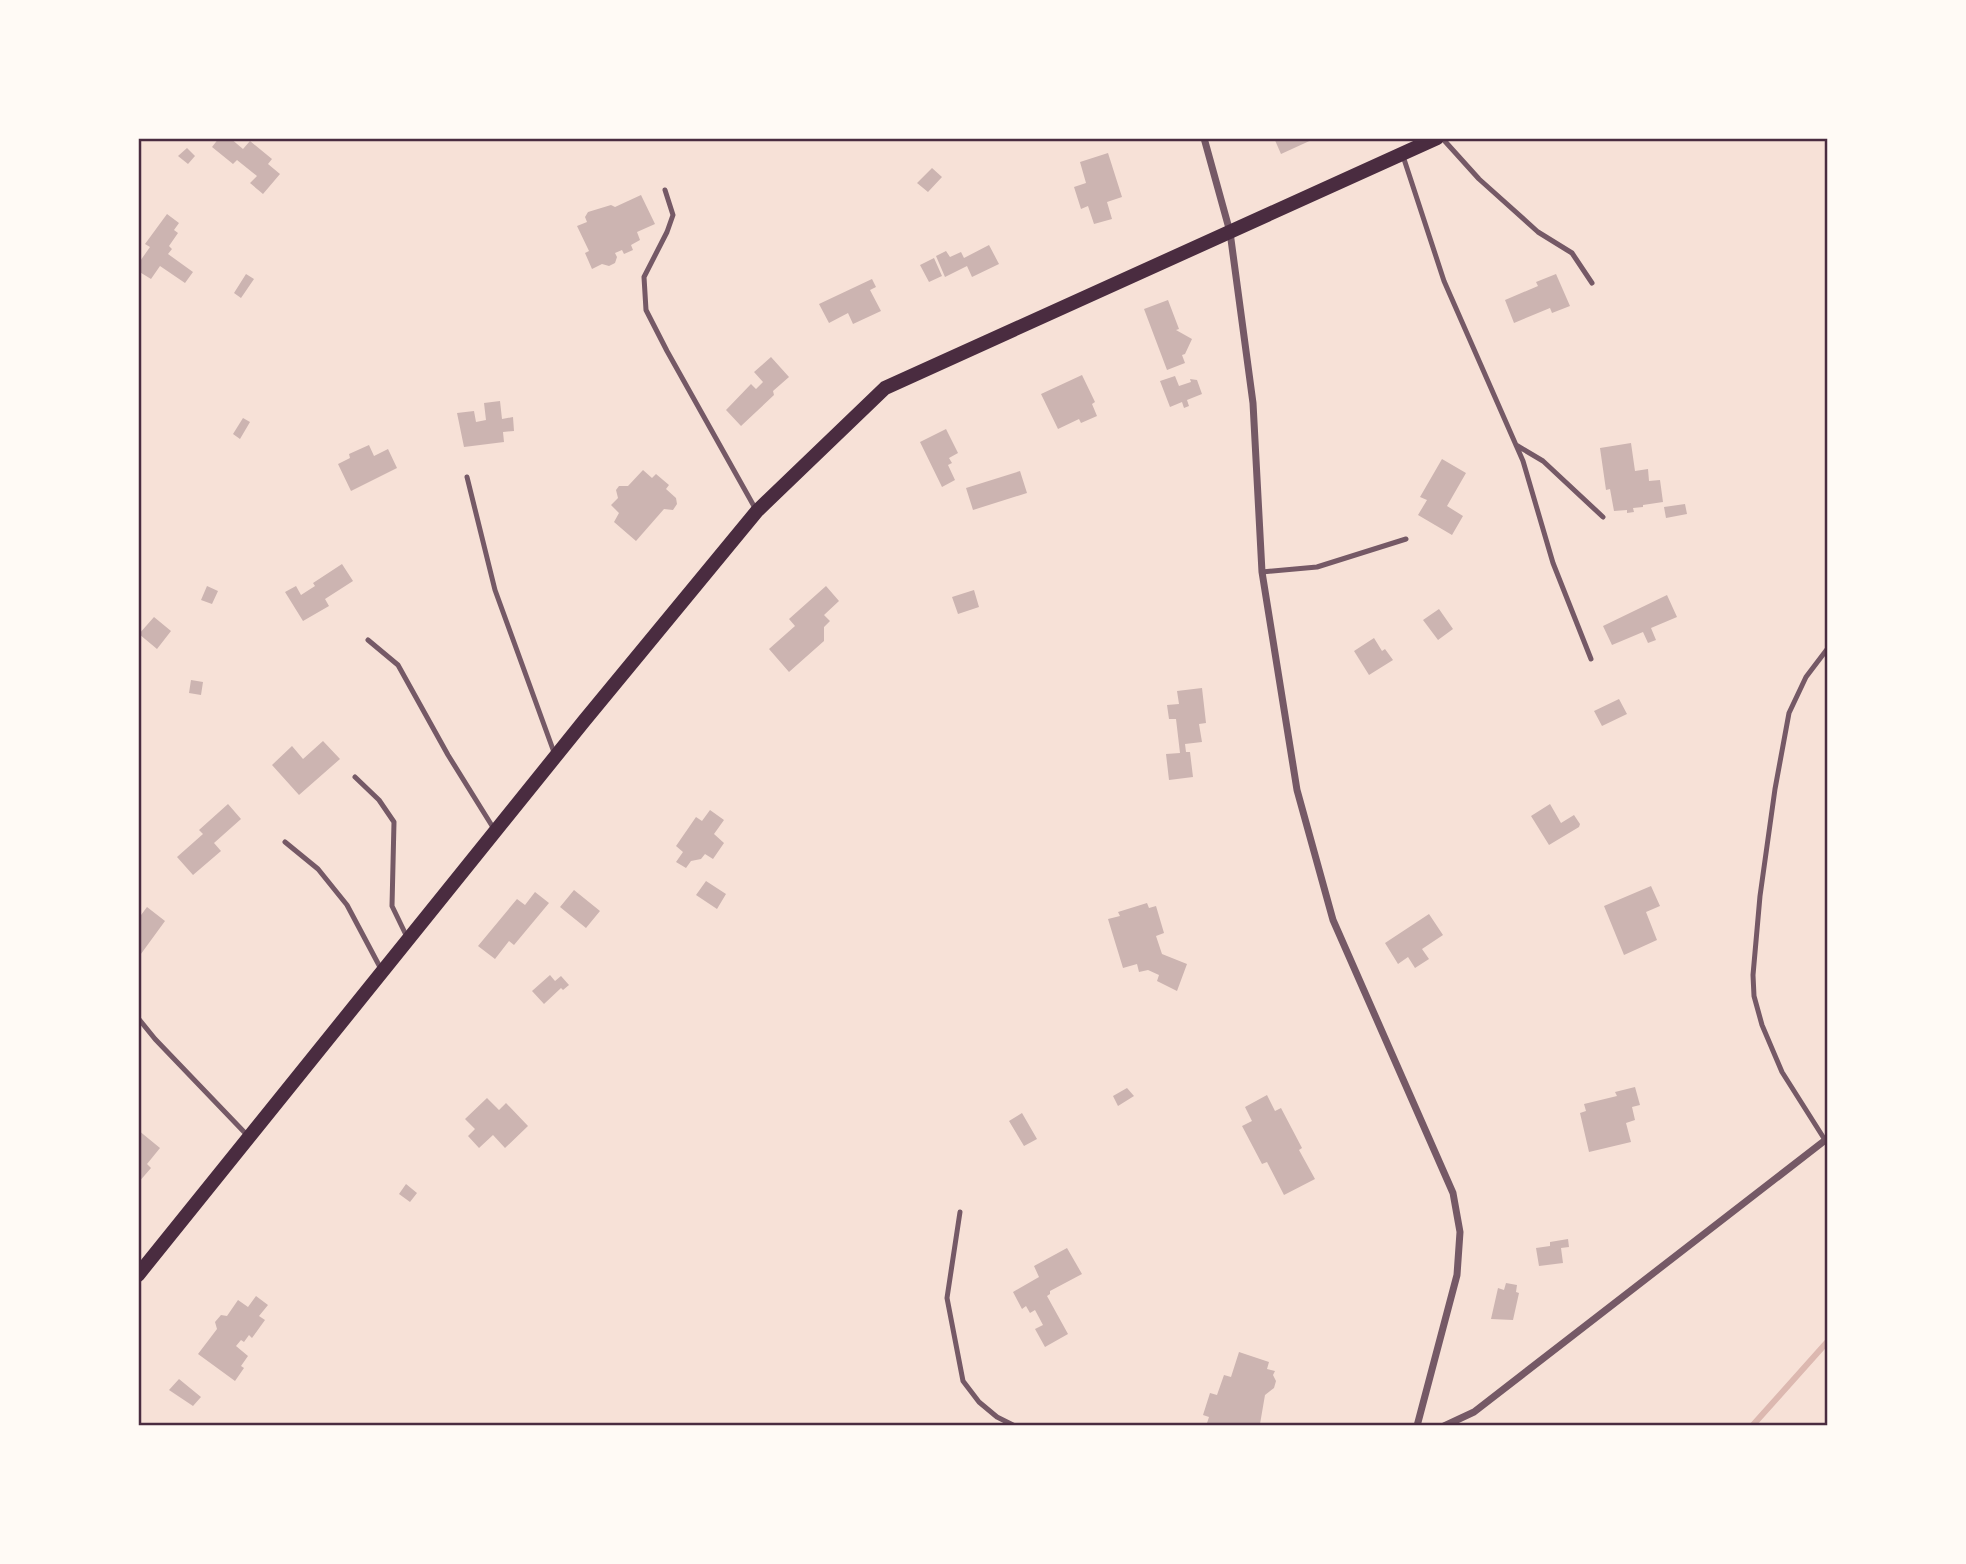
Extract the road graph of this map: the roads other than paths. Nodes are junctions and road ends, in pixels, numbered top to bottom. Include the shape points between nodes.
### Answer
1 (1204, 138) edge
2 (1440, 138) edge
3 (1403, 156) junction
4 (665, 190) dead end
5 (1230, 232) junction
6 (1591, 283) dead end
7 (1516, 445) junction
8 (467, 477) dead end
9 (757, 511) junction
10 (1603, 517) dead end
11 (1406, 539) dead end
12 (1262, 572) junction
13 (368, 639) dead end
14 (1828, 648) edge
15 (1591, 659) dead end
16 (556, 758) junction
17 (355, 777) dead end
18 (496, 831) junction
19 (285, 842) dead end
20 (408, 940) junction
21 (383, 972) junction
22 (138, 1018) edge
23 (249, 1137) junction
24 (1827, 1139) edge
25 (960, 1212) dead end
26 (138, 1275) edge
27 (1015, 1426) edge
28 (1417, 1426) edge
29 (1444, 1426) edge

1 - 5 street
2 - 3 main road
2 - 6 lane via 1538,232 1572,253
3 - 5 main road
3 - 7 lane via 1444,281
4 - 9 lane via 673,215 644,277 646,310
5 - 9 main road via 886,388
5 - 12 street via 1253,403
7 - 10 lane via 1543,461
7 - 15 lane via 1553,563
8 - 16 lane via 495,590
9 - 16 main road
11 - 12 lane via 1317,567
12 - 28 street via 1297,790 1333,920 1453,1194 1460,1231 1457,1275
13 - 18 lane via 398,665
14 - 24 lane via 1806,677 1789,713 1760,896 1753,975 1762,1025 1782,1072
16 - 18 main road
17 - 20 lane via 394,822 392,906
18 - 20 main road
19 - 21 lane via 318,869 347,905
20 - 21 main road
21 - 23 main road
22 - 23 lane
23 - 26 main road
24 - 29 street via 1474,1412
25 - 27 lane via 947,1298 963,1381 979,1402

